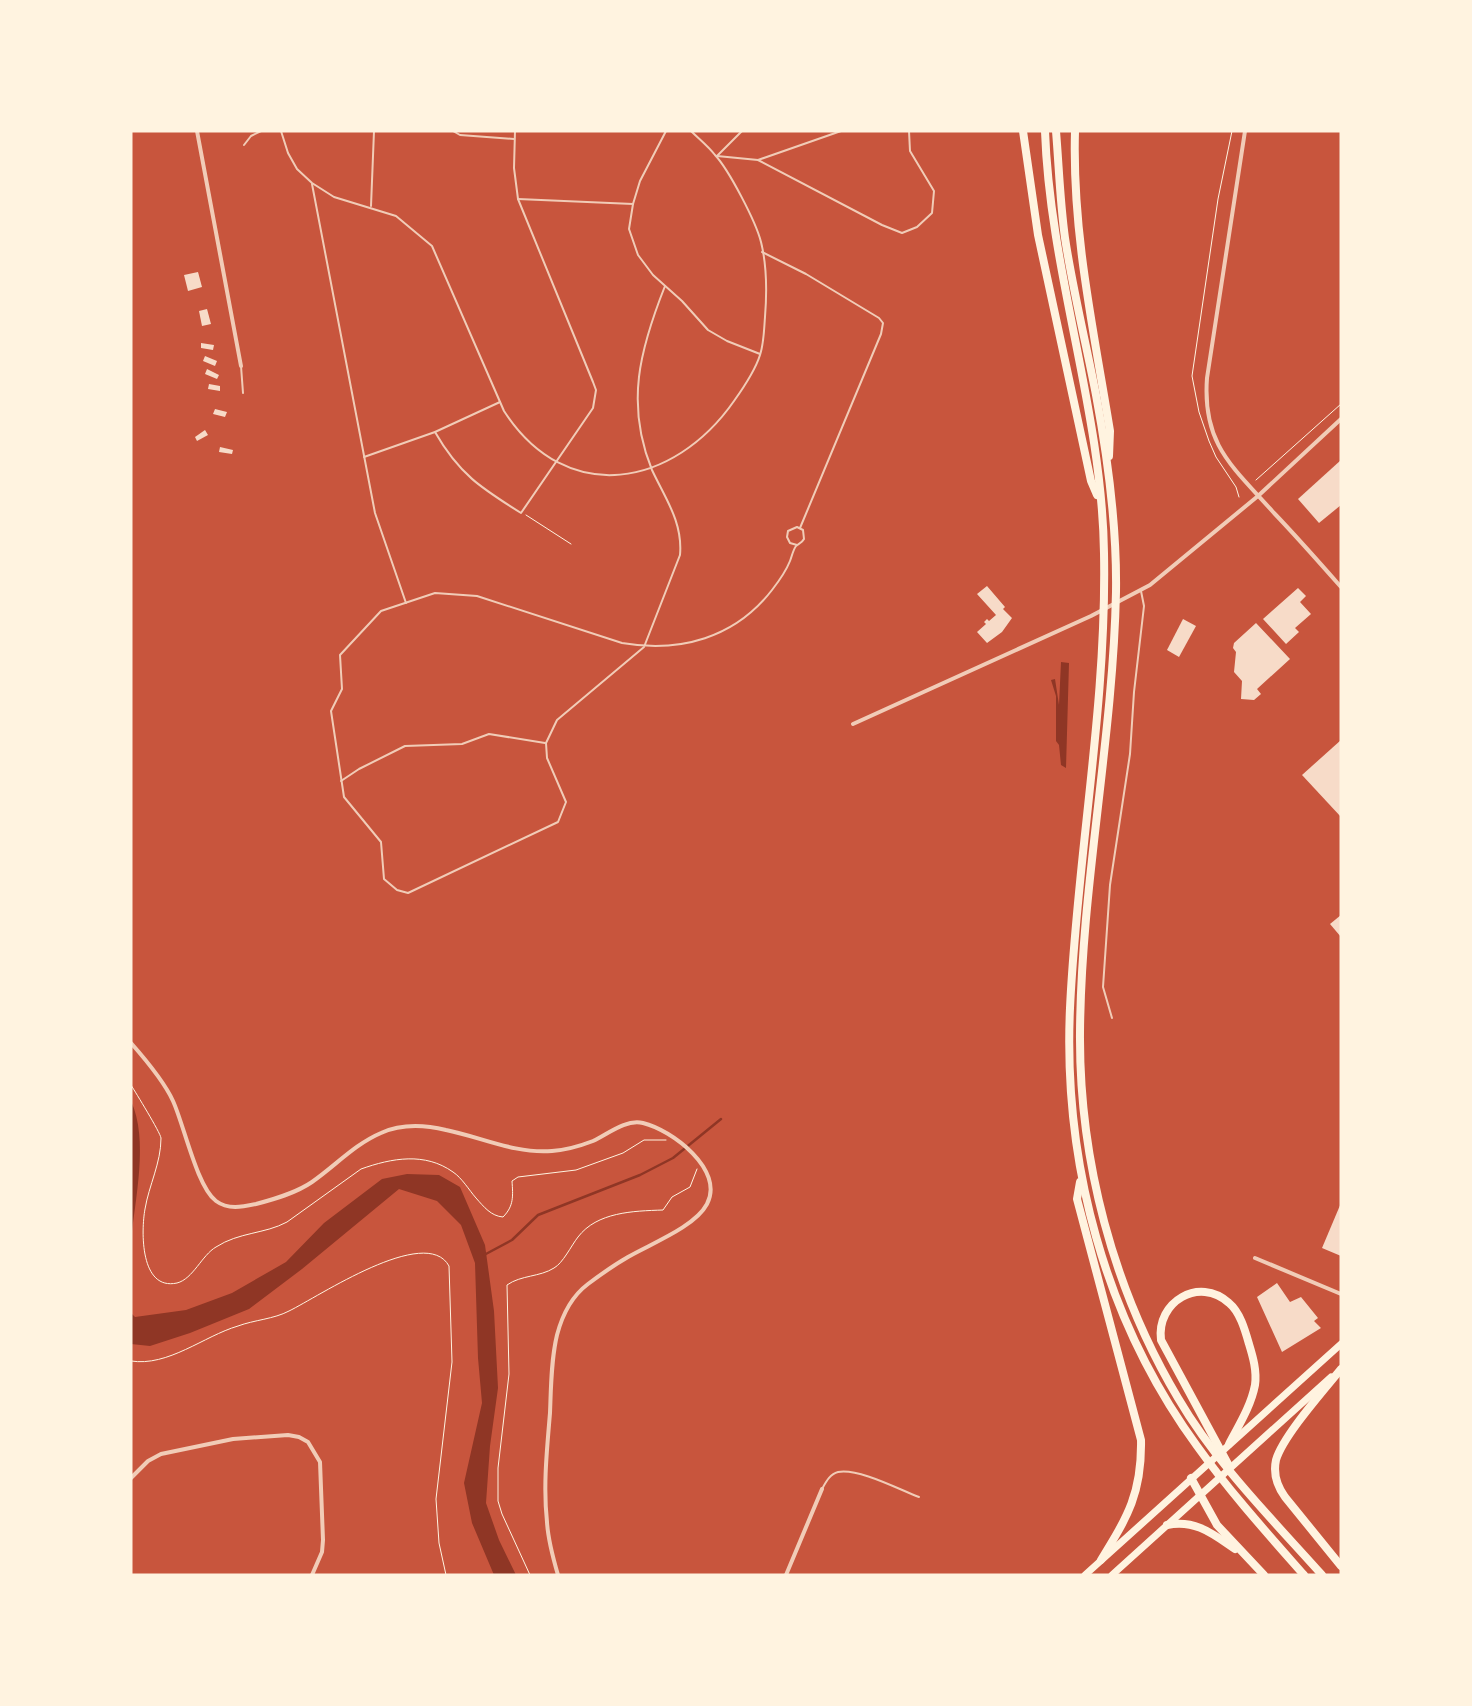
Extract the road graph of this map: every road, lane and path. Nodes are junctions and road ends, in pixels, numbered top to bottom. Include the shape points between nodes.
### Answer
1 (197, 131) edge
2 (261, 131) edge
3 (281, 131) edge
4 (374, 131) edge
5 (453, 131) edge
6 (515, 131) edge
7 (666, 131) edge
8 (690, 131) edge
9 (742, 131) edge
10 (841, 131) edge
11 (910, 131) edge
12 (1023, 131) edge
13 (1045, 131) edge
14 (1056, 131) edge
15 (1074, 131) edge
16 (1244, 131) edge
17 (514, 139) junction
18 (244, 145) dead end
19 (716, 156) junction
20 (758, 160) junction
21 (312, 183) junction
22 (518, 199) junction
23 (633, 204) junction
24 (371, 207) junction
25 (762, 252) junction
26 (664, 286) junction
27 (760, 354) junction
28 (241, 366) joint
29 (243, 393) dead end
30 (500, 402) junction
31 (1341, 404) edge
32 (1341, 419) edge
33 (435, 432) junction
34 (364, 457) junction
35 (557, 462) junction
36 (652, 468) junction
37 (1109, 478) junction
38 (1256, 480) dead end
39 (1258, 496) junction
40 (1101, 503) junction
41 (520, 513) junction
42 (800, 528) junction
43 (571, 544) dead end
44 (797, 545) junction
45 (1341, 587) edge
46 (1141, 591) junction
47 (406, 603) junction
48 (644, 647) junction
49 (853, 724) dead end
50 (546, 743) junction
51 (342, 781) junction
52 (1112, 1018) dead end
53 (132, 1042) edge
54 (131, 1086) edge
55 (663, 1141) dead end
56 (1081, 1178) junction
57 (1255, 1258) dead end
58 (1341, 1294) edge
59 (1341, 1344) edge
60 (131, 1361) edge
61 (1341, 1369) edge
62 (1229, 1444) junction
63 (1230, 1469) junction
64 (131, 1478) edge
65 (1191, 1478) junction
66 (822, 1488) joint
67 (1201, 1495) junction
68 (919, 1497) dead end
69 (1167, 1525) junction
70 (1243, 1555) junction
71 (1101, 1560) junction
72 (1341, 1566) edge
73 (312, 1575) edge
74 (446, 1575) edge
75 (558, 1575) edge
76 (786, 1575) edge
77 (1085, 1575) edge
78 (1112, 1575) edge
79 (1264, 1575) edge
80 (1304, 1575) edge
81 (1322, 1575) edge

1 - 28 street
2 - 18 lane
3 - 21 lane via 292,161
4 - 24 lane
5 - 17 lane via 460,135
6 - 17 lane
7 - 23 lane via 640,180
8 - 19 lane
9 - 19 lane
10 - 20 lane
11 - 20 lane via 910,150 934,191 933,206 932,213 917,227 902,233
12 - 40 highway via 1038,235 1091,481
13 - 40 highway via 1053,230 1089,418
14 - 37 highway via 1066,238
15 - 37 highway via 1075,200 1110,431
16 - 39 street via 1206,397 1210,427 1223,455
17 - 22 lane
19 - 20 lane
19 - 25 lane via 741,196 761,242
21 - 24 lane via 334,197
21 - 34 lane
22 - 23 lane
22 - 35 lane via 596,390 593,408
23 - 26 lane via 629,228 638,255
24 - 30 lane via 396,216 432,246
25 - 27 lane via 767,294
25 - 42 lane via 806,274 883,323
26 - 27 lane via 708,330
26 - 36 lane via 642,348 638,378 636,413
27 - 36 lane via 746,384 724,416 702,439
28 - 29 lane
30 - 33 lane
30 - 35 lane via 518,433
31 - 38 path
32 - 39 street
33 - 34 lane
33 - 41 lane via 464,473
34 - 47 lane via 375,513
35 - 36 lane via 595,475 628,475
35 - 41 lane
36 - 48 lane via 679,525 682,539 680,555
37 - 63 highway via 1116,591 1114,629 1081,1000 1082,1080 1088,1148 1106,1230 1134,1311 1177,1397
39 - 45 street
39 - 46 street
40 - 56 highway via 1103,634 1070,1011 1072,1097
41 - 43 path
42 - 44 lane via 805,533 804,540
42 - 44 lane via 794,527 787,534 790,543
44 - 48 lane via 772,590 735,624 698,642 665,648
46 - 49 street
46 - 52 lane via 1144,606 1130,754 1117,833 1106,937 1103,987
47 - 48 lane via 435,593 477,596 622,643
47 - 51 lane via 381,611 340,655 342,689 331,711
48 - 50 lane via 557,720
50 - 51 lane via 489,734 462,744 405,746
50 - 51 lane via 547,758 566,802 558,822 408,892 396,890 384,879 381,842 344,797
53 - 75 street via 172,1098 206,1188 218,1202 231,1207 252,1205 297,1190 313,1182 365,1141 395,1128 427,1126 507,1146 548,1151 580,1146 636,1122 654,1128 702,1162 711,1186 702,1211 685,1225 626,1258 585,1286 568,1308 557,1335 546,1469 546,1522
54 - 55 path via 161,1136 156,1174 145,1208 146,1256 150,1274 161,1282 177,1282 185,1278 214,1247 242,1234 278,1227 361,1170 374,1165 406,1157 428,1160 454,1172 484,1208 503,1217 510,1210 512,1182 518,1177 576,1170 623,1153 644,1140
56 - 71 highway via 1077,1199 1141,1440 1138,1488 1121,1528
56 - 80 highway via 1109,1278 1134,1339 1158,1382 1186,1431 1228,1488
57 - 58 street
59 - 62 highway
60 - 74 path via 170,1356 236,1326 288,1312 374,1265 394,1258 433,1253 444,1258 449,1266 452,1362 436,1499
61 - 67 highway
61 - 72 highway via 1284,1444 1276,1460 1275,1474 1285,1497
62 - 63 highway via 1251,1400 1255,1383 1254,1359 1237,1312 1230,1303 1209,1292 1191,1293 1172,1304 1162,1317 1161,1340 1225,1454
62 - 65 highway
63 - 81 highway
64 - 73 street via 148,1461 161,1454 233,1439 288,1435 308,1442 320,1462 323,1540 322,1552
65 - 67 highway
65 - 71 highway
66 - 68 lane via 831,1476 845,1472 865,1476
66 - 76 street
67 - 69 highway
67 - 70 highway via 1213,1519
69 - 70 highway via 1198,1526
69 - 78 highway
70 - 79 highway
71 - 77 highway

